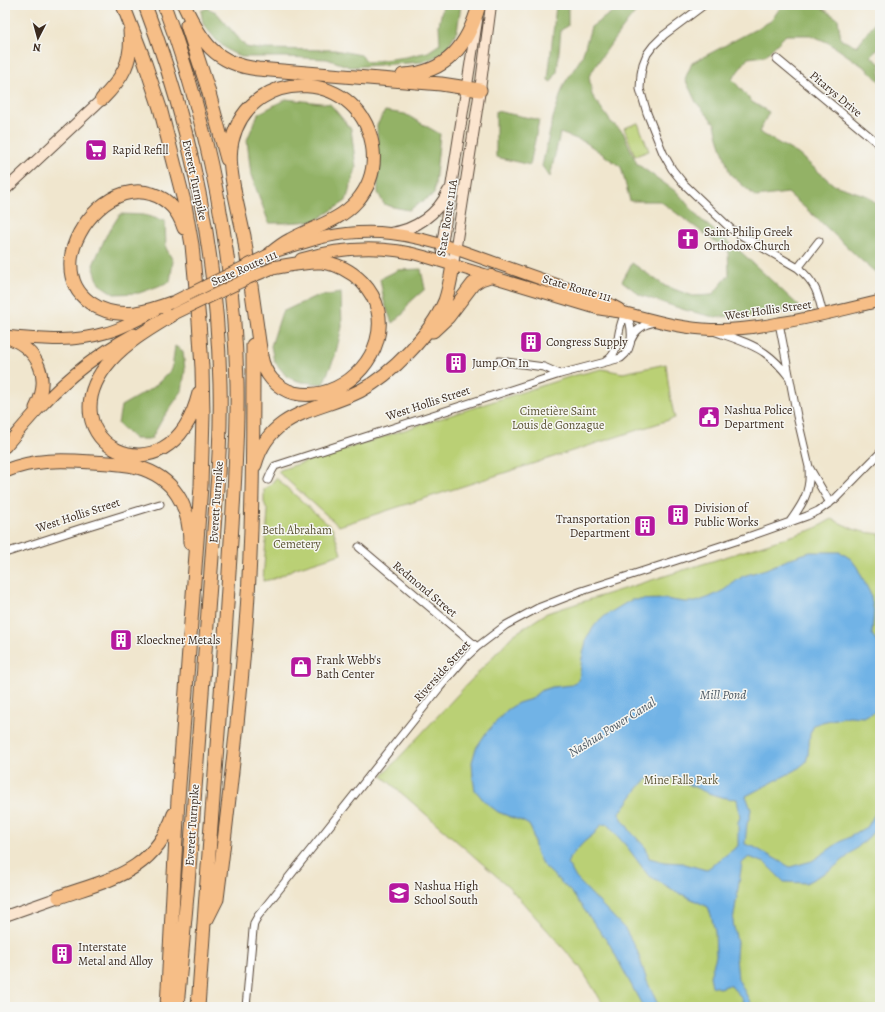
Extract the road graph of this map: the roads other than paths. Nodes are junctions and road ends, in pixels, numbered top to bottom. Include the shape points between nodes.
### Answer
1 (123, 5) edge
2 (145, 5) edge
3 (164, 5) edge
4 (180, 5) edge
5 (184, 5) edge
6 (479, 5) edge
7 (491, 5) edge
8 (704, 5) edge
9 (128, 17) junction
10 (777, 59) dead end
11 (280, 71) junction
12 (467, 88) junction
13 (480, 90) junction
14 (102, 99) joint
15 (880, 145) edge
16 (454, 172) junction
17 (231, 174) junction
18 (5, 190) edge
19 (388, 233) junction
20 (819, 241) dead end
21 (442, 245) junction
22 (456, 249) junction
23 (270, 254) junction
24 (453, 265) junction
25 (274, 268) junction
26 (798, 268) junction
27 (195, 274) junction
28 (249, 274) junction
29 (490, 276) junction
30 (880, 301) edge
31 (172, 309) junction
32 (624, 312) junction
33 (823, 315) junction
34 (658, 322) junction
35 (779, 323) junction
36 (709, 329) junction
37 (5, 337) edge
38 (630, 340) junction
39 (410, 350) junction
40 (498, 361) dead end
41 (605, 362) junction
42 (202, 368) junction
43 (560, 374) junction
44 (790, 378) junction
45 (21, 428) junction
46 (5, 447) edge
47 (880, 453) edge
48 (809, 467) junction
49 (5, 471) edge
50 (268, 480) dead end
51 (253, 487) junction
52 (830, 503) junction
53 (160, 504) dead end
54 (789, 523) junction
55 (358, 547) dead end
56 (5, 553) edge
57 (191, 626) junction
58 (477, 647) junction
59 (178, 799) junction
60 (59, 897) joint
61 (5, 916) edge
62 (204, 925) junction
63 (167, 1007) edge
64 (177, 1007) edge
65 (198, 1007) edge
66 (246, 1007) edge

1 - 9 highway
2 - 64 highway, Everett Turnpike via 172,82 200,196 214,289 220,384 218,478
3 - 62 highway, Everett Turnpike via 197,106 216,190 233,309 236,361 235,471
4 - 17 highway via 202,68
5 - 11 highway via 201,37 222,57 250,68
6 - 11 highway via 468,33 457,51 444,63 425,72 404,75
6 - 12 main road, State Route 111A
7 - 13 main road, State Route 111A
8 - 26 street via 660,38 647,54 640,84 647,112 667,161 684,184 731,229
9 - 14 highway via 131,39 127,62 118,81
9 - 27 highway via 149,73 173,154 189,225
10 - 15 street, Pitarys Drive
11 - 12 highway
12 - 13 highway
12 - 16 main road, State Route 111A
13 - 22 main road, State Route 111A
14 - 18 main road
16 - 19 main road via 444,199 434,211 408,228
16 - 21 main road, State Route 111A
17 - 23 highway via 230,151 238,124 255,102 278,89 300,85 325,89 352,105 366,124 372,141 374,160 370,178 362,195 345,212 288,240
17 - 28 highway
19 - 21 main road, State Route 111
19 - 23 main road, State Route 111 via 336,235
20 - 26 street
21 - 22 main road, State Route 111
21 - 24 main road, State Route 111A via 444,257
22 - 24 main road, State Route 111A
22 - 32 main road, State Route 111 via 606,302
23 - 31 main road, State Route 111, bridge
24 - 25 main road, State Route 111 via 407,252 363,249 327,252
24 - 29 main road, State Route 111
24 - 39 highway via 448,292 441,309
25 - 28 highway via 310,262 334,265 354,274 370,292 379,321 377,343 364,366 343,384 326,392 304,394 287,390 272,379 262,361
25 - 31 main road, State Route 111, bridge
26 - 33 street via 816,289
27 - 31 highway via 181,220 173,208 159,197 141,191 126,193 106,203 88,220 78,237 71,265 75,283 85,299 97,308 117,313
27 - 42 highway
28 - 51 highway via 253,338
29 - 32 main road, State Route 111 via 599,309
29 - 39 highway via 473,284 441,324
30 - 33 main road, West Hollis Street
31 - 37 main road, State Route 111 via 111,332 77,339
31 - 42 highway via 124,348 104,369 94,389 91,403 93,422 99,435 112,448 126,454 159,451 174,440 194,410
31 - 45 main road, State Route 111 via 92,360 44,402
32 - 34 main road, West Hollis Street
32 - 38 street, West Hollis Street via 630,324
32 - 41 street via 615,352
33 - 35 main road, West Hollis Street
34 - 36 main road, West Hollis Street
34 - 38 street, West Hollis Street via 643,326
35 - 36 main road, West Hollis Street via 724,330
35 - 44 street
36 - 44 street via 764,352
37 - 45 main road via 29,351 42,373 40,397
38 - 41 street, West Hollis Street via 623,357
39 - 51 highway via 389,371 371,384 349,396 299,414 279,426 258,456
40 - 43 street via 544,367
41 - 43 street, West Hollis Street
42 - 57 highway via 201,470
43 - 50 street, West Hollis Street via 275,466
44 - 48 street
45 - 46 main road, State Route 111
47 - 52 street, Riverside Street
48 - 52 street
48 - 54 street via 810,480 807,492
49 - 57 highway via 46,460 65,460 132,466 163,479 179,497 188,519
51 - 62 highway via 246,632 234,755 217,899
52 - 54 street, Riverside Street
53 - 56 street, West Hollis Street
54 - 58 street, Riverside Street via 538,608 506,625
55 - 58 street, Redmond Street
57 - 59 highway
58 - 66 street, Riverside Street via 440,687 258,916 253,930
59 - 60 highway via 166,832 143,861 120,876
59 - 63 highway
60 - 61 main road
62 - 65 highway, Everett Turnpike

